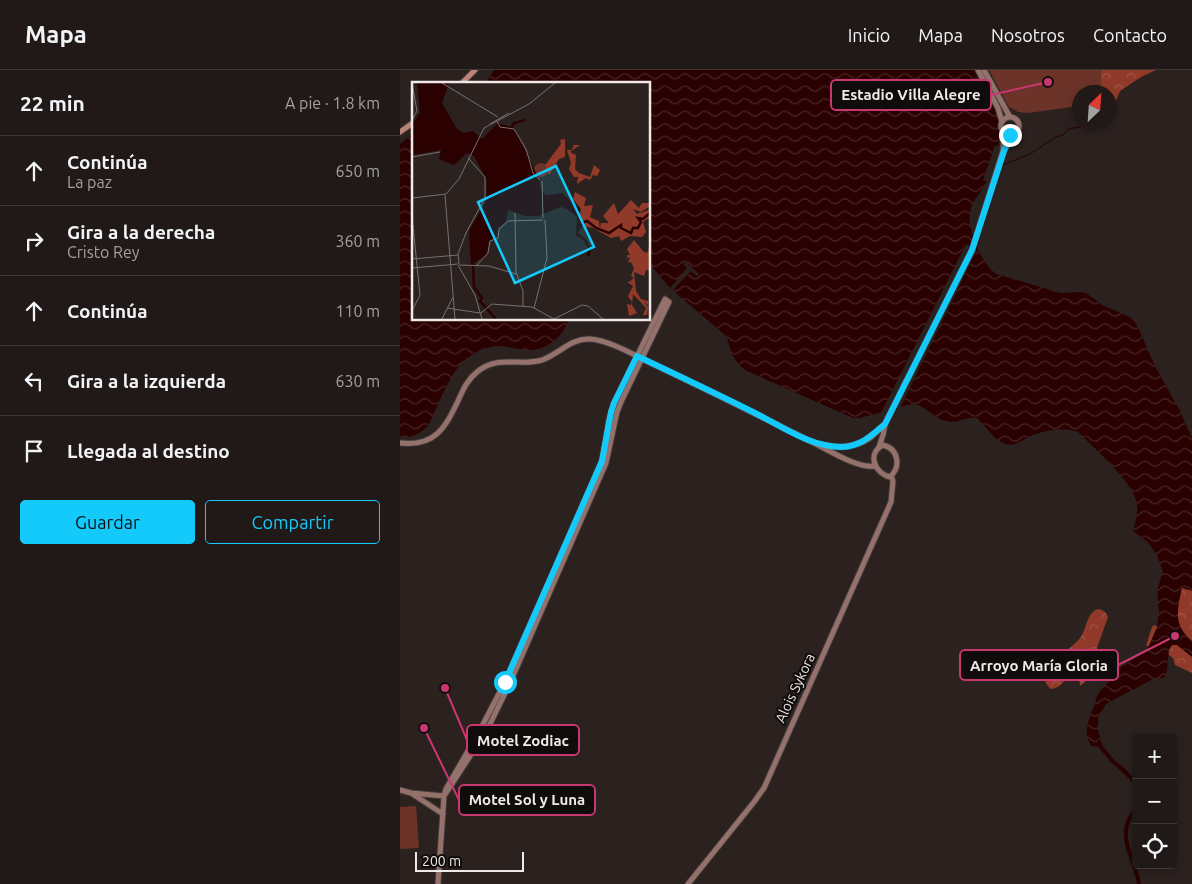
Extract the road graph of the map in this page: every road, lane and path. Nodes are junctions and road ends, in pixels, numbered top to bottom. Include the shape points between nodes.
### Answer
1 (474, 70) edge
2 (978, 70) edge
3 (984, 70) edge
4 (463, 82) edge
5 (1010, 118) junction
6 (1002, 122) junction
7 (412, 123) edge
8 (400, 132) edge
9 (1004, 133) junction
10 (1012, 135) junction
11 (1004, 151) junction
12 (639, 358) junction
13 (885, 424) junction
14 (883, 435) junction
15 (812, 442) junction
16 (400, 443) edge
17 (880, 446) junction
18 (888, 446) junction
19 (874, 458) junction
20 (865, 465) junction
21 (875, 466) junction
22 (890, 476) junction
23 (400, 790) edge
24 (411, 793) junction
25 (444, 796) junction
26 (443, 814) junction
27 (438, 884) edge
28 (688, 884) edge

1 - 4 main road
2 - 6 street
3 - 5 street
5 - 6 street
5 - 10 street via 1017,120 1019,125
6 - 9 street
7 - 8 main road
9 - 10 street
9 - 11 street
10 - 11 street
11 - 13 street via 972,250
12 - 12 street via 669,302 665,300
12 - 15 street
12 - 16 street via 589,339 576,341 542,360 503,361 485,367 469,380 441,432 422,442
12 - 25 street via 614,403 602,461 558,564 505,682
13 - 14 street
13 - 15 street via 857,444 844,447
14 - 17 street
14 - 18 street
15 - 20 street
17 - 18 street
17 - 19 street
18 - 22 street via 897,461
19 - 20 street
19 - 21 street
20 - 21 street
21 - 22 street
22 - 28 street, Alois Sykora via 893,481 892,499 764,788
23 - 24 street
24 - 25 street
24 - 26 street
25 - 26 street
26 - 27 street

